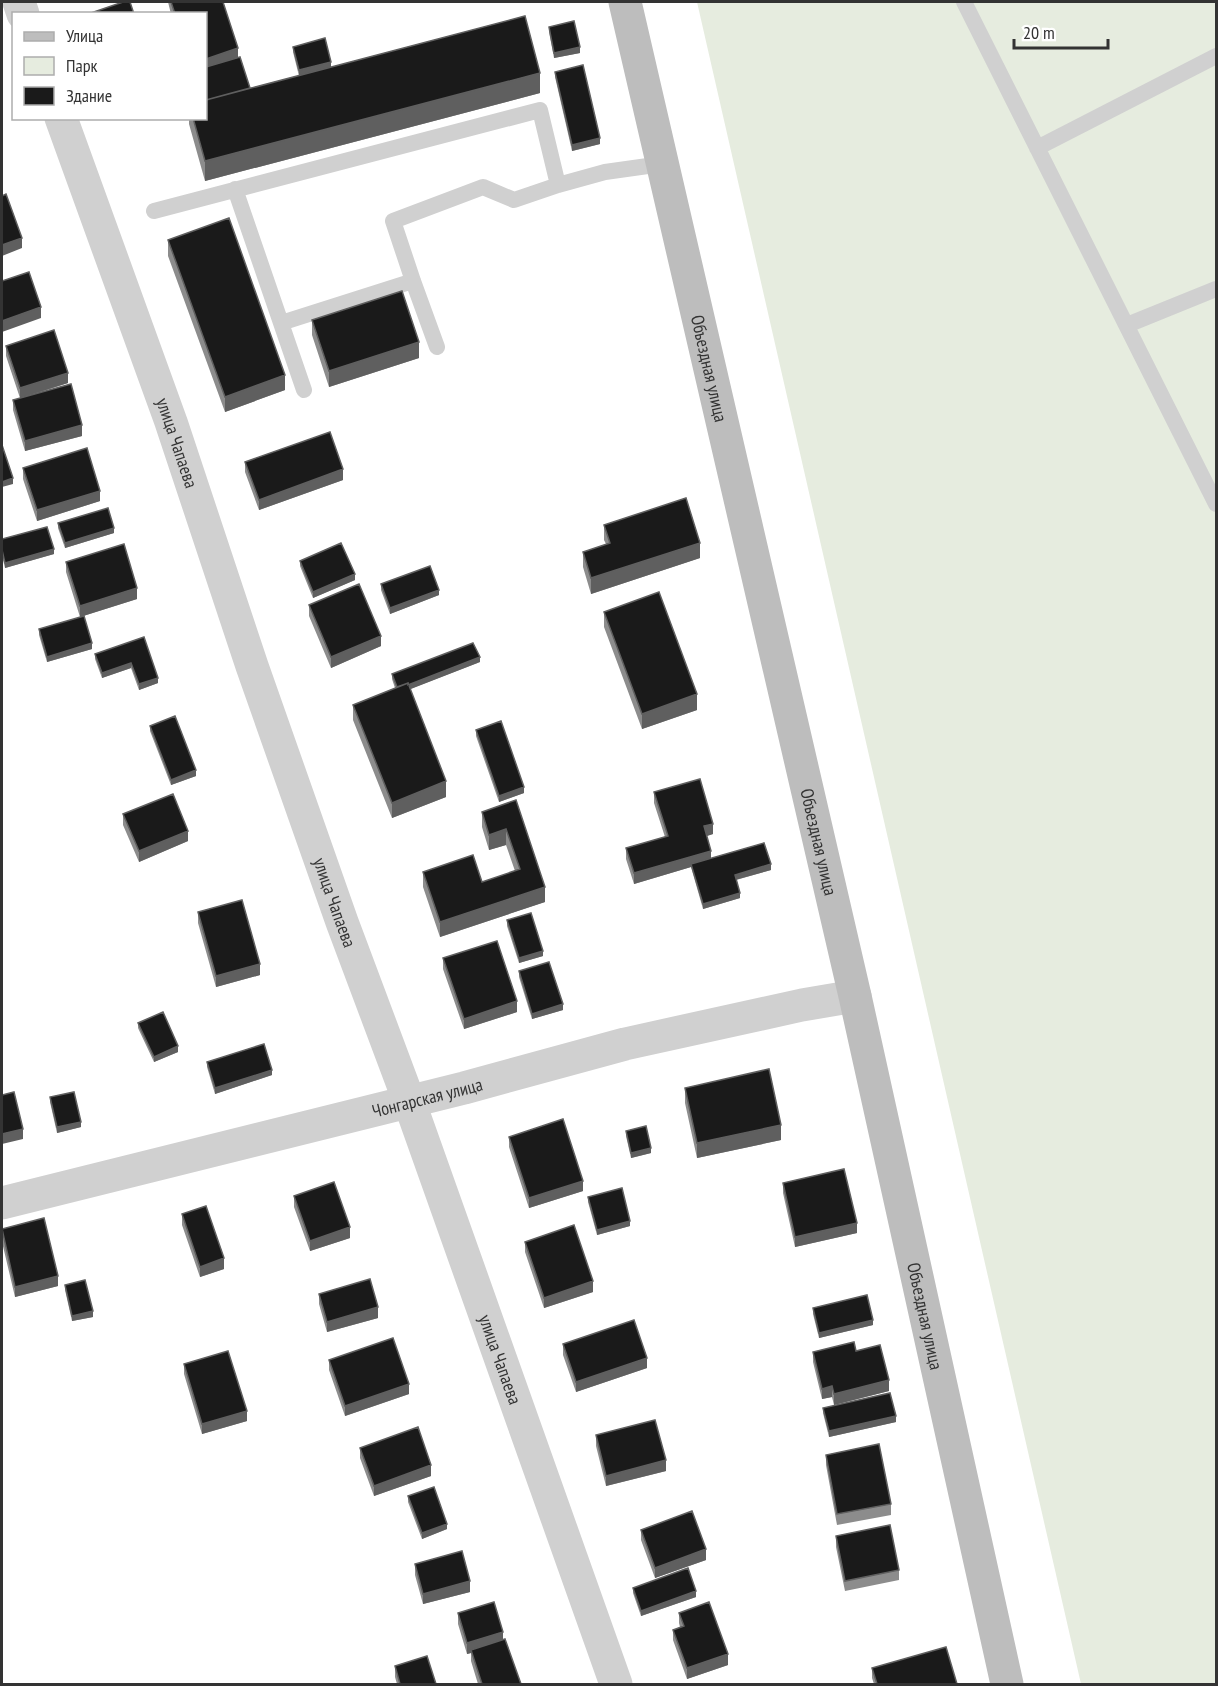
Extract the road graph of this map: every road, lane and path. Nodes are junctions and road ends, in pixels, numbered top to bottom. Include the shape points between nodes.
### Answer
1 (625, 2) edge
2 (964, 2) edge
3 (1216, 56) edge
4 (62, 120) edge
5 (1037, 148) junction
6 (663, 164) junction
7 (558, 184) junction
8 (235, 189) junction
9 (154, 211) dead end
10 (413, 281) junction
11 (1216, 290) edge
12 (281, 323) junction
13 (1127, 325) junction
14 (437, 347) dead end
15 (304, 390) dead end
16 (1216, 504) edge
17 (855, 996) junction
18 (409, 1101) junction
19 (2, 1203) edge
20 (616, 1684) edge
21 (1006, 1684) edge

1 - 6 street, Объездная улица
2 - 5 lane
3 - 5 lane
4 - 18 street, улица Чапаева via 171,422 342,922
5 - 13 lane
6 - 7 lane
6 - 17 street, Объездная улица
7 - 8 lane via 540,110
7 - 10 lane via 514,200 483,187 393,221
8 - 9 lane
8 - 12 lane
10 - 12 lane
10 - 14 lane
11 - 13 lane
12 - 15 lane
13 - 16 lane
17 - 18 street, Чонгарская улица via 625,1044
17 - 21 street, Объездная улица
18 - 19 street, Чонгарская улица
18 - 20 street, улица Чапаева

